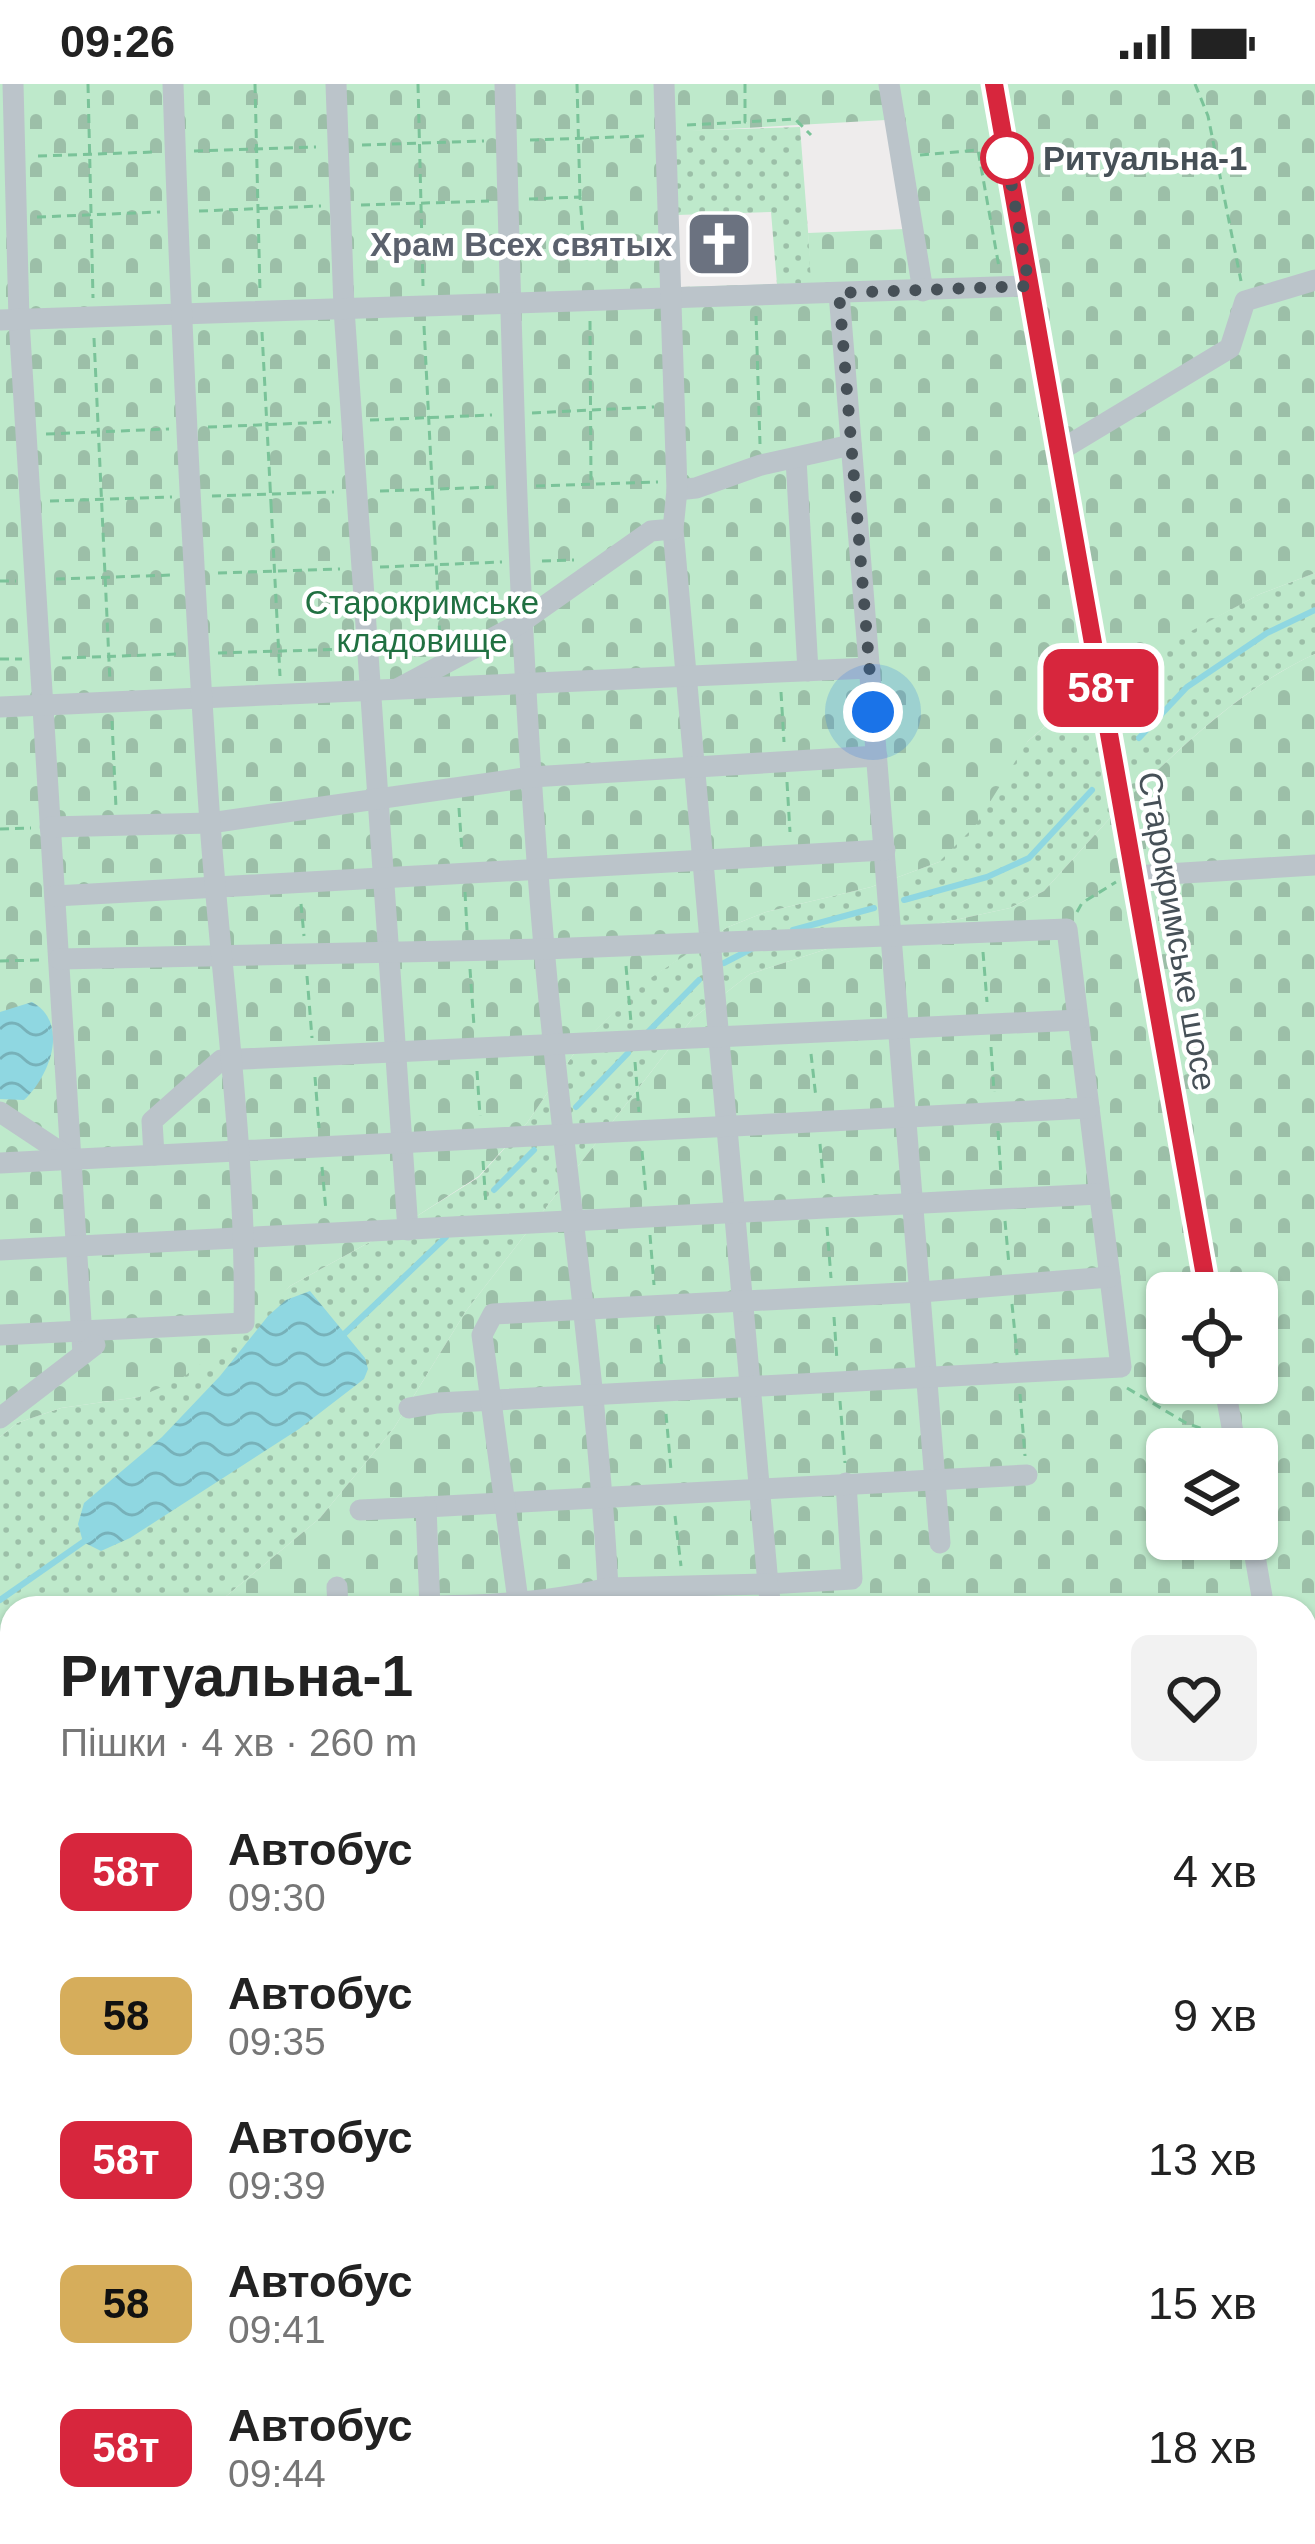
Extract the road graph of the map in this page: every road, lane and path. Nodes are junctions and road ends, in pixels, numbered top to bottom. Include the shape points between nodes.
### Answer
1 (13, 84) edge
2 (88, 84) edge
3 (173, 84) edge
4 (255, 84) edge
5 (336, 84) edge
6 (418, 84) edge
7 (505, 84) edge
8 (577, 84) edge
9 (664, 84) edge
10 (745, 84) edge
11 (889, 84) edge
12 (994, 84) edge
13 (1008, 84) edge
14 (1196, 84) edge
15 (1000, 116) junction
16 (746, 122) junction
17 (665, 126) junction
18 (811, 135) dead end
19 (901, 157) junction
20 (580, 197) junction
21 (508, 200) junction
22 (421, 203) junction
23 (340, 206) junction
24 (258, 209) junction
25 (177, 212) junction
26 (91, 215) junction
27 (17, 218) junction
28 (583, 234) dead end
29 (1315, 280) edge
30 (1029, 286) junction
31 (1003, 287) junction
32 (922, 290) junction
33 (839, 293) junction
34 (756, 296) junction
35 (671, 299) junction
36 (590, 301) junction
37 (1245, 301) junction
38 (511, 304) junction
39 (424, 307) junction
40 (344, 310) junction
41 (261, 312) junction
42 (181, 314) junction
43 (93, 318) junction
44 (10, 320) edge
45 (851, 445) junction
46 (1059, 451) junction
47 (796, 459) junction
48 (761, 465) junction
49 (591, 484) dead end
50 (677, 490) junction
51 (674, 530) junction
52 (612, 558) junction
53 (518, 562) junction
54 (436, 565) junction
55 (362, 568) junction
56 (274, 571) junction
57 (196, 574) junction
58 (106, 578) junction
59 (35, 580) junction
60 (0, 581) edge
61 (520, 624) junction
62 (441, 666) junction
63 (870, 668) junction
64 (808, 671) junction
65 (688, 676) junction
66 (524, 684) junction
67 (382, 691) junction
68 (281, 695) junction
69 (203, 699) junction
70 (111, 702) junction
71 (43, 705) junction
72 (0, 707) edge
73 (877, 756) junction
74 (695, 767) junction
75 (531, 777) junction
76 (458, 788) junction
77 (378, 800) junction
78 (210, 823) junction
79 (117, 826) junction
80 (50, 827) junction
81 (0, 829) edge
82 (885, 850) junction
83 (701, 861) junction
84 (1315, 865) edge
85 (538, 871) junction
86 (464, 875) junction
87 (1134, 876) junction
88 (384, 880) junction
89 (216, 888) junction
90 (55, 896) junction
91 (1067, 929) junction
92 (892, 935) junction
93 (709, 943) junction
94 (624, 946) junction
95 (469, 950) junction
96 (544, 950) junction
97 (388, 952) junction
98 (221, 955) junction
99 (59, 959) junction
100 (0, 961) edge
101 (1078, 1020) junction
102 (899, 1029) junction
103 (809, 1033) junction
104 (718, 1038) junction
105 (633, 1041) junction
106 (554, 1045) junction
107 (476, 1048) junction
108 (395, 1052) junction
109 (230, 1060) junction
110 (1089, 1108) junction
111 (0, 1112) edge
112 (907, 1117) junction
113 (818, 1122) junction
114 (727, 1126) junction
115 (640, 1131) junction
116 (564, 1135) junction
117 (482, 1139) junction
118 (402, 1143) junction
119 (238, 1151) junction
120 (154, 1155) junction
121 (71, 1160) junction
122 (0, 1163) edge
123 (1100, 1194) junction
124 (914, 1203) junction
125 (826, 1208) junction
126 (735, 1213) junction
127 (648, 1217) junction
128 (575, 1221) junction
129 (487, 1226) junction
130 (408, 1230) junction
131 (245, 1238) junction
132 (77, 1246) junction
133 (0, 1250) edge
134 (1204, 1272) edge
135 (1110, 1277) junction
136 (921, 1292) junction
137 (832, 1296) junction
138 (743, 1300) junction
139 (656, 1304) junction
140 (583, 1309) junction
141 (0, 1335) edge
142 (83, 1342) junction
143 (1102, 1367) junction
144 (928, 1377) junction
145 (839, 1382) junction
146 (751, 1386) junction
147 (664, 1391) junction
148 (591, 1395) junction
149 (490, 1400) junction
150 (409, 1408) dead end
151 (0, 1418) edge
152 (1196, 1428) edge
153 (1027, 1474) dead end
154 (936, 1479) junction
155 (846, 1483) junction
156 (761, 1487) junction
157 (673, 1491) junction
158 (602, 1495) junction
159 (507, 1504) junction
160 (427, 1507) junction
161 (360, 1510) dead end
162 (940, 1543) dead end
163 (1256, 1560) edge
164 (768, 1584) junction
165 (683, 1586) junction
166 (430, 1596) edge
167 (518, 1596) edge
168 (608, 1596) edge
169 (620, 1596) edge
170 (770, 1596) edge
171 (1262, 1596) edge

1 - 27 street
2 - 26 path
3 - 25 street
4 - 24 path
5 - 23 street
6 - 22 path
7 - 21 street
8 - 20 path
9 - 17 street
10 - 16 path
11 - 19 street
12 - 15 street, Старокримське шосе
13 - 15 street
14 - 37 path
15 - 30 street, Старокримське шосе
16 - 17 path
16 - 18 path via 795,118
17 - 35 street
19 - 31 path via 978,150
19 - 32 street
20 - 21 path
20 - 28 path
21 - 22 path
21 - 38 street
22 - 23 path
22 - 39 path
23 - 24 path
23 - 40 street
24 - 25 path
24 - 41 path
25 - 26 path
25 - 42 street
26 - 27 path
26 - 43 path
27 - 44 street
29 - 37 street
30 - 31 street
30 - 46 street, Старокримське шосе
31 - 32 street
32 - 33 street
33 - 34 street
33 - 45 street
34 - 35 street
34 - 48 path
35 - 36 street
35 - 50 street
36 - 38 street
36 - 49 path
37 - 46 street via 1230,348
38 - 39 street
38 - 53 street
39 - 40 street
39 - 54 path
40 - 41 street
40 - 55 street
41 - 42 street
41 - 56 path, bridge
42 - 43 street
42 - 57 street
43 - 44 street
43 - 58 path
44 - 59 street
45 - 47 street
45 - 63 street
46 - 87 street, Старокримське шосе
47 - 48 street
47 - 64 street
48 - 50 street
50 - 51 street
51 - 52 street via 651,531
51 - 65 street
52 - 53 path
52 - 61 street
53 - 54 path
53 - 61 street
54 - 55 path
54 - 62 path
55 - 56 path
55 - 67 street
56 - 57 path
56 - 68 path
57 - 58 path
57 - 69 street
58 - 59 path
58 - 70 path
59 - 60 path
59 - 71 street
61 - 62 street
61 - 66 street
62 - 67 street
63 - 64 street
63 - 73 street
64 - 65 street
65 - 66 street
65 - 74 street
66 - 67 street
66 - 75 street
67 - 68 street
67 - 77 street
68 - 69 street
69 - 70 street
69 - 78 street
70 - 71 street
70 - 79 path
71 - 72 street
71 - 80 street
73 - 74 street
73 - 82 street
74 - 75 street
74 - 83 street
75 - 76 street
75 - 85 street
76 - 77 street
76 - 86 path
77 - 78 street
77 - 88 street
78 - 79 street
78 - 89 street
79 - 80 street
80 - 81 path
80 - 90 street
82 - 83 street
82 - 92 street
83 - 85 street
83 - 93 street
84 - 87 street
85 - 86 street
85 - 96 street
86 - 88 street
86 - 95 path
87 - 91 path via 1082,903
87 - 134 street, Старокримське шосе
88 - 89 street
88 - 97 street
89 - 90 street
89 - 98 street
90 - 99 street
91 - 92 street
91 - 101 street
92 - 93 street
92 - 102 street
93 - 94 street
93 - 104 street
94 - 96 street
94 - 105 path
95 - 96 street
95 - 97 street
95 - 107 path
96 - 106 street
97 - 98 street
97 - 108 street
98 - 99 street
98 - 109 street
99 - 100 path
99 - 121 street
101 - 102 street
101 - 110 street
102 - 103 street
102 - 112 street
103 - 104 street
103 - 113 path
104 - 105 street
104 - 114 street
105 - 106 street
105 - 115 path
106 - 107 street
106 - 116 street
107 - 108 street
107 - 117 path
108 - 109 street
108 - 118 street
109 - 119 street
109 - 120 street via 152,1121
110 - 112 street
110 - 123 street
111 - 121 street
112 - 113 street
112 - 124 street
113 - 114 street
113 - 125 path
114 - 115 street
114 - 126 street
115 - 116 street
115 - 127 path
116 - 117 street
116 - 128 street
117 - 118 street
117 - 129 path
118 - 119 street
118 - 130 street
119 - 120 street
119 - 131 street
120 - 121 street
121 - 122 street
121 - 132 street
123 - 124 street
123 - 135 street
124 - 125 street
124 - 136 street
125 - 126 street
125 - 137 path
126 - 127 street
126 - 138 street
127 - 128 street
127 - 139 path
128 - 129 street
128 - 140 street
129 - 130 street
130 - 131 street
131 - 132 street
131 - 142 street via 244,1323 115,1330
132 - 133 street
132 - 142 street
135 - 136 street
135 - 143 street via 1120,1366
136 - 137 street
136 - 144 street
137 - 138 street
137 - 145 path
138 - 139 street
138 - 146 street
139 - 140 street
139 - 147 path
140 - 148 street
140 - 149 street via 493,1314 482,1335
141 - 142 street
142 - 151 street
143 - 144 street
143 - 152 path
144 - 145 street
144 - 154 street
145 - 146 street
145 - 155 path
146 - 147 street
146 - 156 street
147 - 148 street
147 - 157 path
148 - 149 street
148 - 158 street
149 - 150 street
149 - 159 street
153 - 154 street
154 - 155 street
154 - 162 street
155 - 156 street
155 - 164 street via 853,1580
156 - 157 street
156 - 164 street
157 - 158 street
157 - 165 path
158 - 159 street
158 - 168 street
159 - 160 street
159 - 167 street
160 - 161 street
160 - 166 street
163 - 171 street
164 - 165 street
164 - 170 street
165 - 169 street

